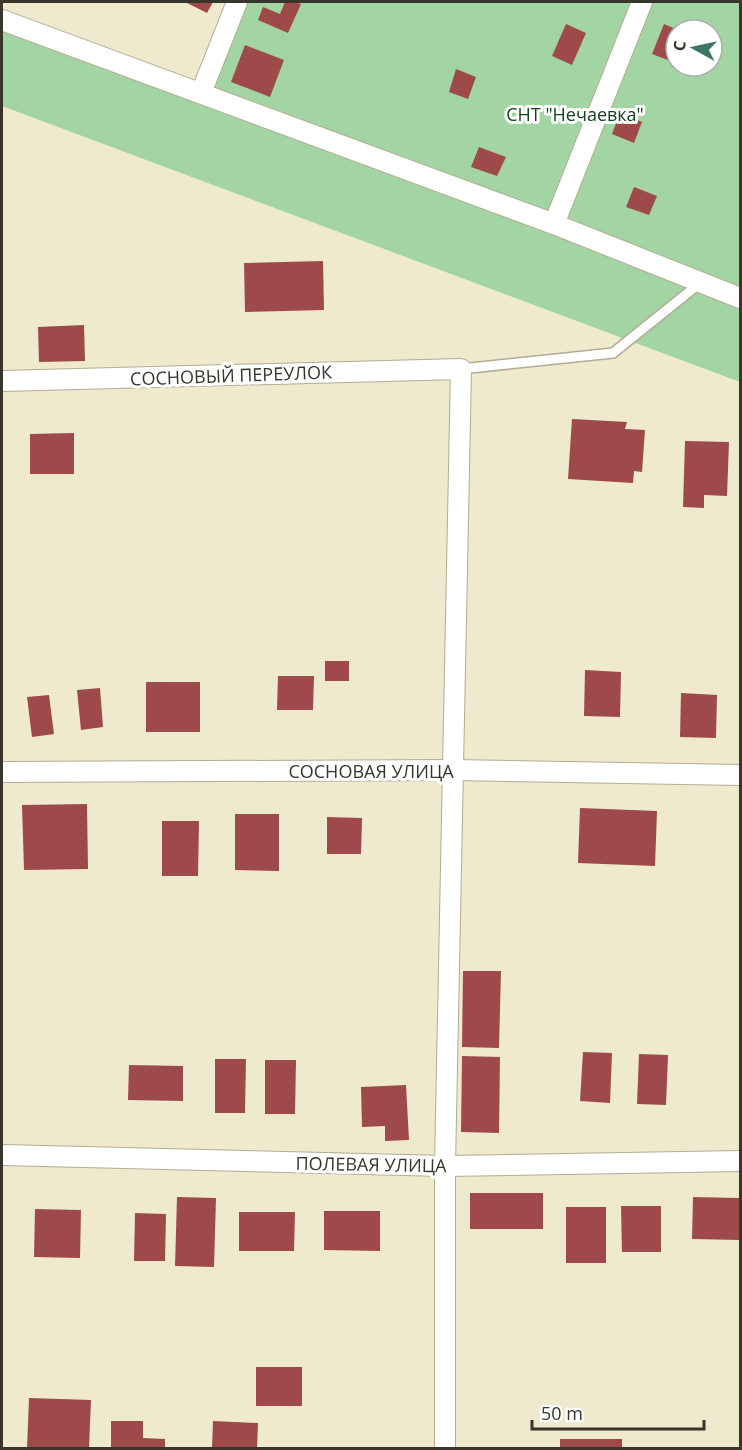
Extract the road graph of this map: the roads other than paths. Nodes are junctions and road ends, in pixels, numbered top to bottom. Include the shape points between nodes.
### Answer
1 (237, 2) edge
2 (642, 2) edge
3 (2, 20) edge
4 (201, 93) junction
5 (554, 224) junction
6 (700, 283) junction
7 (741, 298) edge
8 (461, 369) junction
9 (2, 381) edge
10 (453, 770) junction
11 (2, 772) edge
12 (741, 775) edge
13 (2, 1155) edge
14 (741, 1161) edge
15 (445, 1166) junction
16 (445, 1449) edge

1 - 4 street
2 - 5 street
3 - 4 street
4 - 5 street
5 - 6 street
6 - 7 street
6 - 8 lane via 613,353
8 - 9 street, СОСНОВЫЙ ПЕРЕУЛОК
8 - 10 street
10 - 11 street, СОСНОВАЯ УЛИЦА
10 - 12 street, СОСНОВАЯ УЛИЦА
10 - 15 street
13 - 15 street, ПОЛЕВАЯ УЛИЦА
14 - 15 street, ПОЛЕВАЯ УЛИЦА
15 - 16 street

